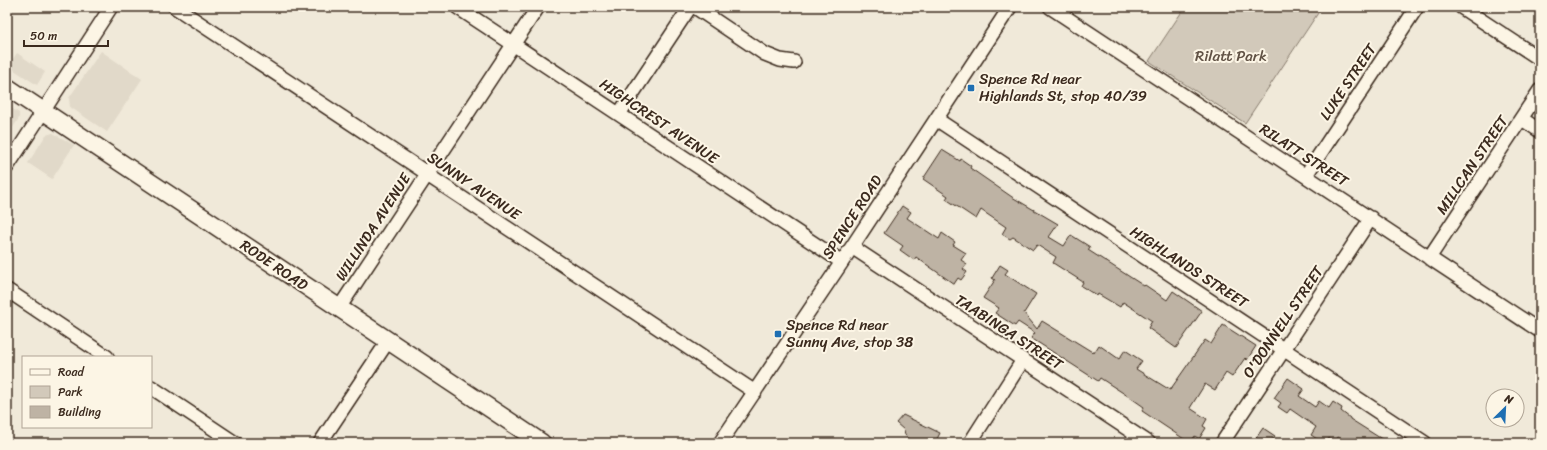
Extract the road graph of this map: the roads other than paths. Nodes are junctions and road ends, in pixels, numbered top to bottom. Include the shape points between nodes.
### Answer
1 (111, 7) edge
2 (175, 7) edge
3 (457, 7) edge
4 (538, 7) edge
5 (690, 7) edge
6 (695, 7) edge
7 (1010, 7) edge
8 (1050, 7) edge
9 (1417, 7) edge
10 (1461, 7) edge
11 (513, 44) junction
12 (1540, 58) edge
13 (794, 62) dead end
14 (7, 86) edge
15 (1540, 90) edge
16 (43, 110) junction
17 (618, 114) junction
18 (936, 119) junction
19 (1522, 119) junction
20 (1540, 131) edge
21 (7, 166) edge
22 (427, 174) junction
23 (1306, 175) junction
24 (1371, 218) junction
25 (852, 247) junction
26 (1429, 258) junction
27 (842, 262) junction
28 (7, 290) edge
29 (339, 308) junction
30 (1540, 331) edge
31 (388, 341) junction
32 (1284, 349) junction
33 (106, 356) edge
34 (1023, 360) junction
35 (152, 387) edge
36 (755, 392) junction
37 (536, 441) edge
38 (235, 443) edge
39 (320, 443) edge
40 (720, 443) edge
41 (970, 443) edge
42 (1149, 443) edge
43 (1222, 443) edge
44 (1425, 443) edge

1 - 16 street
2 - 22 street, SUNNY AVENUE
3 - 11 street, HIGHCREST AVENUE
4 - 11 street, WILLINDA AVENUE
5 - 17 street
6 - 13 street via 765,54
7 - 18 street, SPENCE ROAD
8 - 23 street, RILATT STREET
9 - 23 street, LUKE STREET
10 - 12 street
11 - 17 street, HIGHCREST AVENUE
11 - 22 street, WILLINDA AVENUE
14 - 16 main road, RODE ROAD
15 - 19 street, MILLCAN STREET
16 - 21 street
16 - 29 main road, RODE ROAD
17 - 27 street, HIGHCREST AVENUE
18 - 25 street, SPENCE ROAD
18 - 32 street, HIGHLANDS STREET
19 - 20 street
19 - 26 street, MILLCAN STREET
22 - 29 street, WILLINDA AVENUE
22 - 36 street, SUNNY AVENUE
23 - 24 street, RILATT STREET
24 - 26 street, RILATT STREET
24 - 32 street, O'DONNELL STREET
25 - 27 street, SPENCE ROAD
25 - 34 street, TAABINGA STREET
26 - 30 street, RILATT STREET
27 - 36 street, SPENCE ROAD
28 - 33 street
29 - 31 main road, RODE ROAD
31 - 37 main road, RODE ROAD
31 - 39 street
32 - 43 street, O'DONNELL STREET
32 - 44 street, HIGHLANDS STREET
34 - 41 street
34 - 42 street, TAABINGA STREET
35 - 38 street
36 - 40 street, SPENCE ROAD

